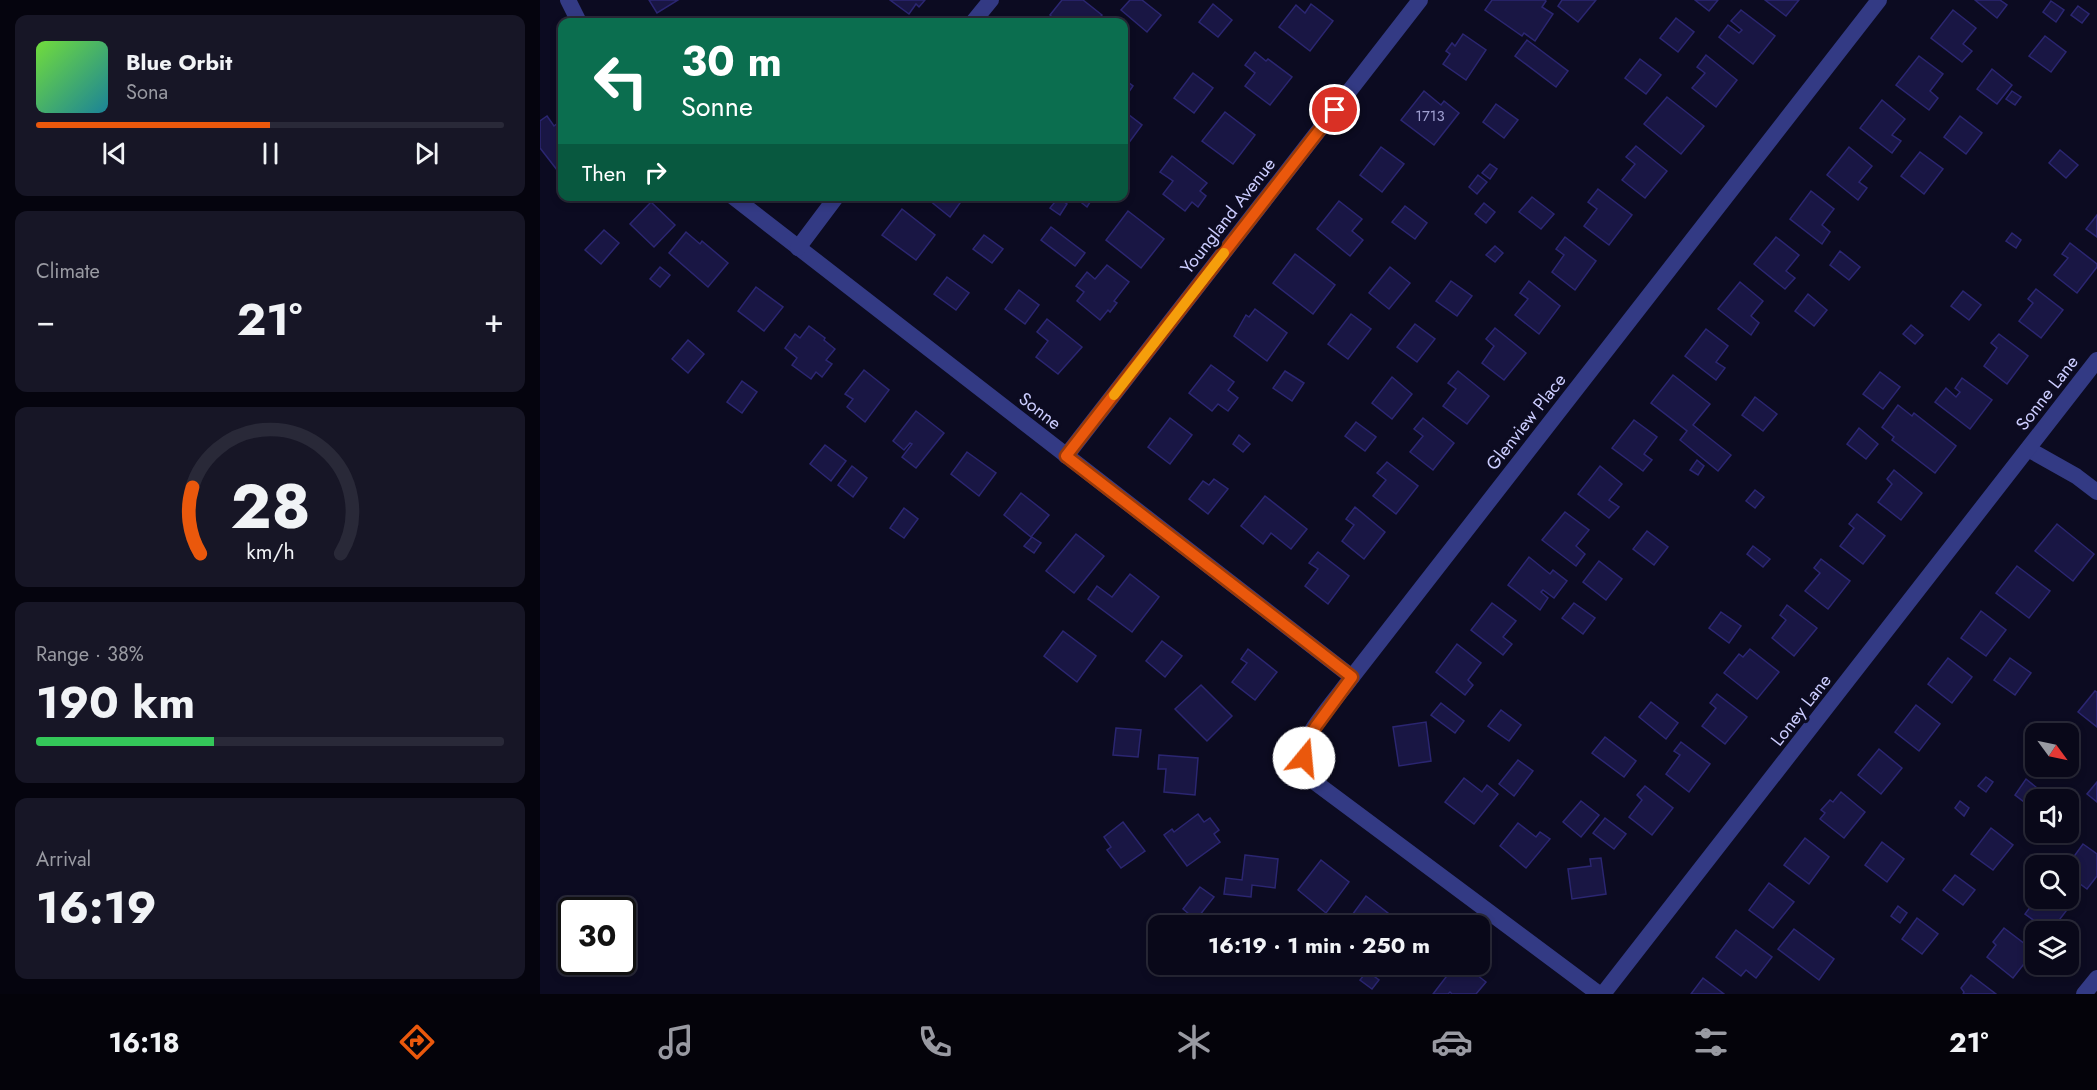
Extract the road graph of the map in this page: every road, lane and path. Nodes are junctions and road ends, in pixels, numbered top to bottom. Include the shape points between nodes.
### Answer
1 (568, 0) edge
2 (991, 0) edge
3 (1420, 0) edge
4 (1880, 0) edge
5 (577, 18) edge
6 (976, 18) edge
7 (738, 201) edge
8 (833, 201) edge
9 (798, 248) junction
10 (2097, 360) edge
11 (2028, 449) junction
12 (1066, 456) junction
13 (2097, 492) edge
14 (1352, 677) junction
15 (2097, 978) edge
16 (1599, 994) edge
17 (1604, 994) edge
18 (2084, 994) edge

1 - 5 street
2 - 6 street
3 - 12 street, Youngland Avenue
4 - 14 street, Glenview Place
7 - 9 street, Sonne
8 - 9 street
9 - 12 street, Sonne
10 - 11 street, Sonne Lane
11 - 13 street
11 - 17 street, Loney Lane
12 - 14 street, Sonne
14 - 16 street, Glenview Place via 1303,747 1316,783
15 - 18 street

